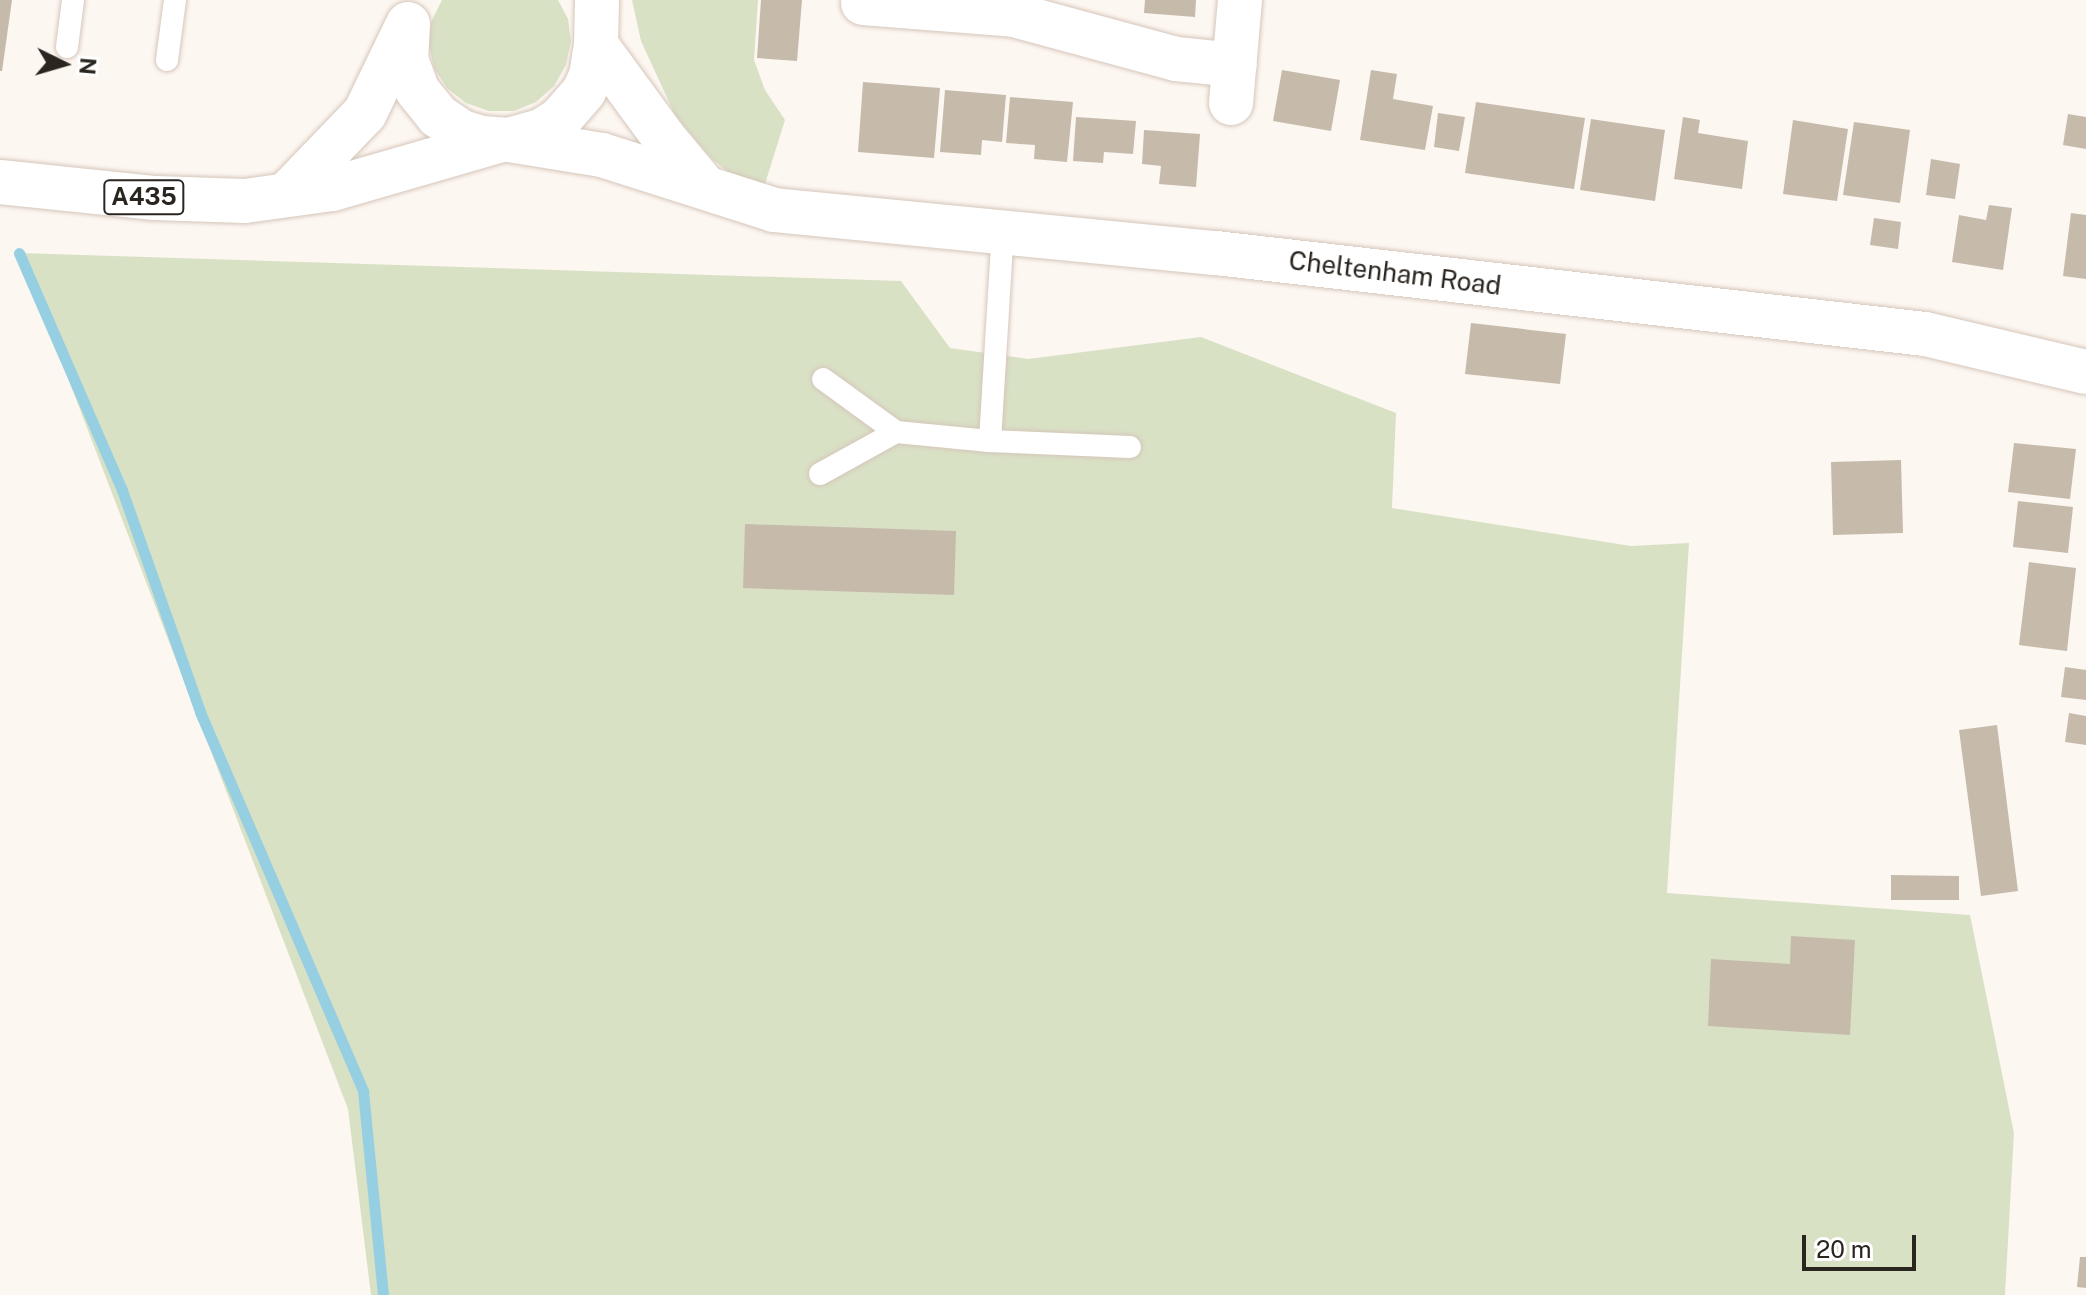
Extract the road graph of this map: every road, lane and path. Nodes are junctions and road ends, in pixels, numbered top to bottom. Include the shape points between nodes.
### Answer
1 (73, 0) edge
2 (175, 0) edge
3 (1240, 0) edge
4 (863, 3) dead end
5 (409, 10) edge
6 (593, 17) edge
7 (67, 47) dead end
8 (167, 60) dead end
9 (505, 140) junction
10 (0, 182) edge
11 (704, 186) junction
12 (288, 193) junction
13 (1003, 231) junction
14 (2086, 372) edge
15 (823, 379) dead end
16 (896, 432) junction
17 (990, 441) junction
18 (1130, 447) dead end
19 (820, 474) dead end

1 - 7 lane
2 - 8 lane
3 - 4 street via 1233,84 1176,59 1014,15
5 - 9 street, Cheltenham Road via 406,59 417,90 438,116 462,132
5 - 12 street via 365,113
6 - 9 street via 591,76 574,105 543,130
6 - 11 street, Cheltenham Road via 664,138
9 - 11 street, Cheltenham Road via 602,155
9 - 12 street, A435 via 332,189
10 - 12 street, A435 via 203,201
11 - 13 street, Cheltenham Road via 774,210
13 - 14 street, Cheltenham Road via 1925,334
13 - 17 lane
15 - 16 lane
16 - 17 lane
16 - 19 lane
17 - 18 lane

